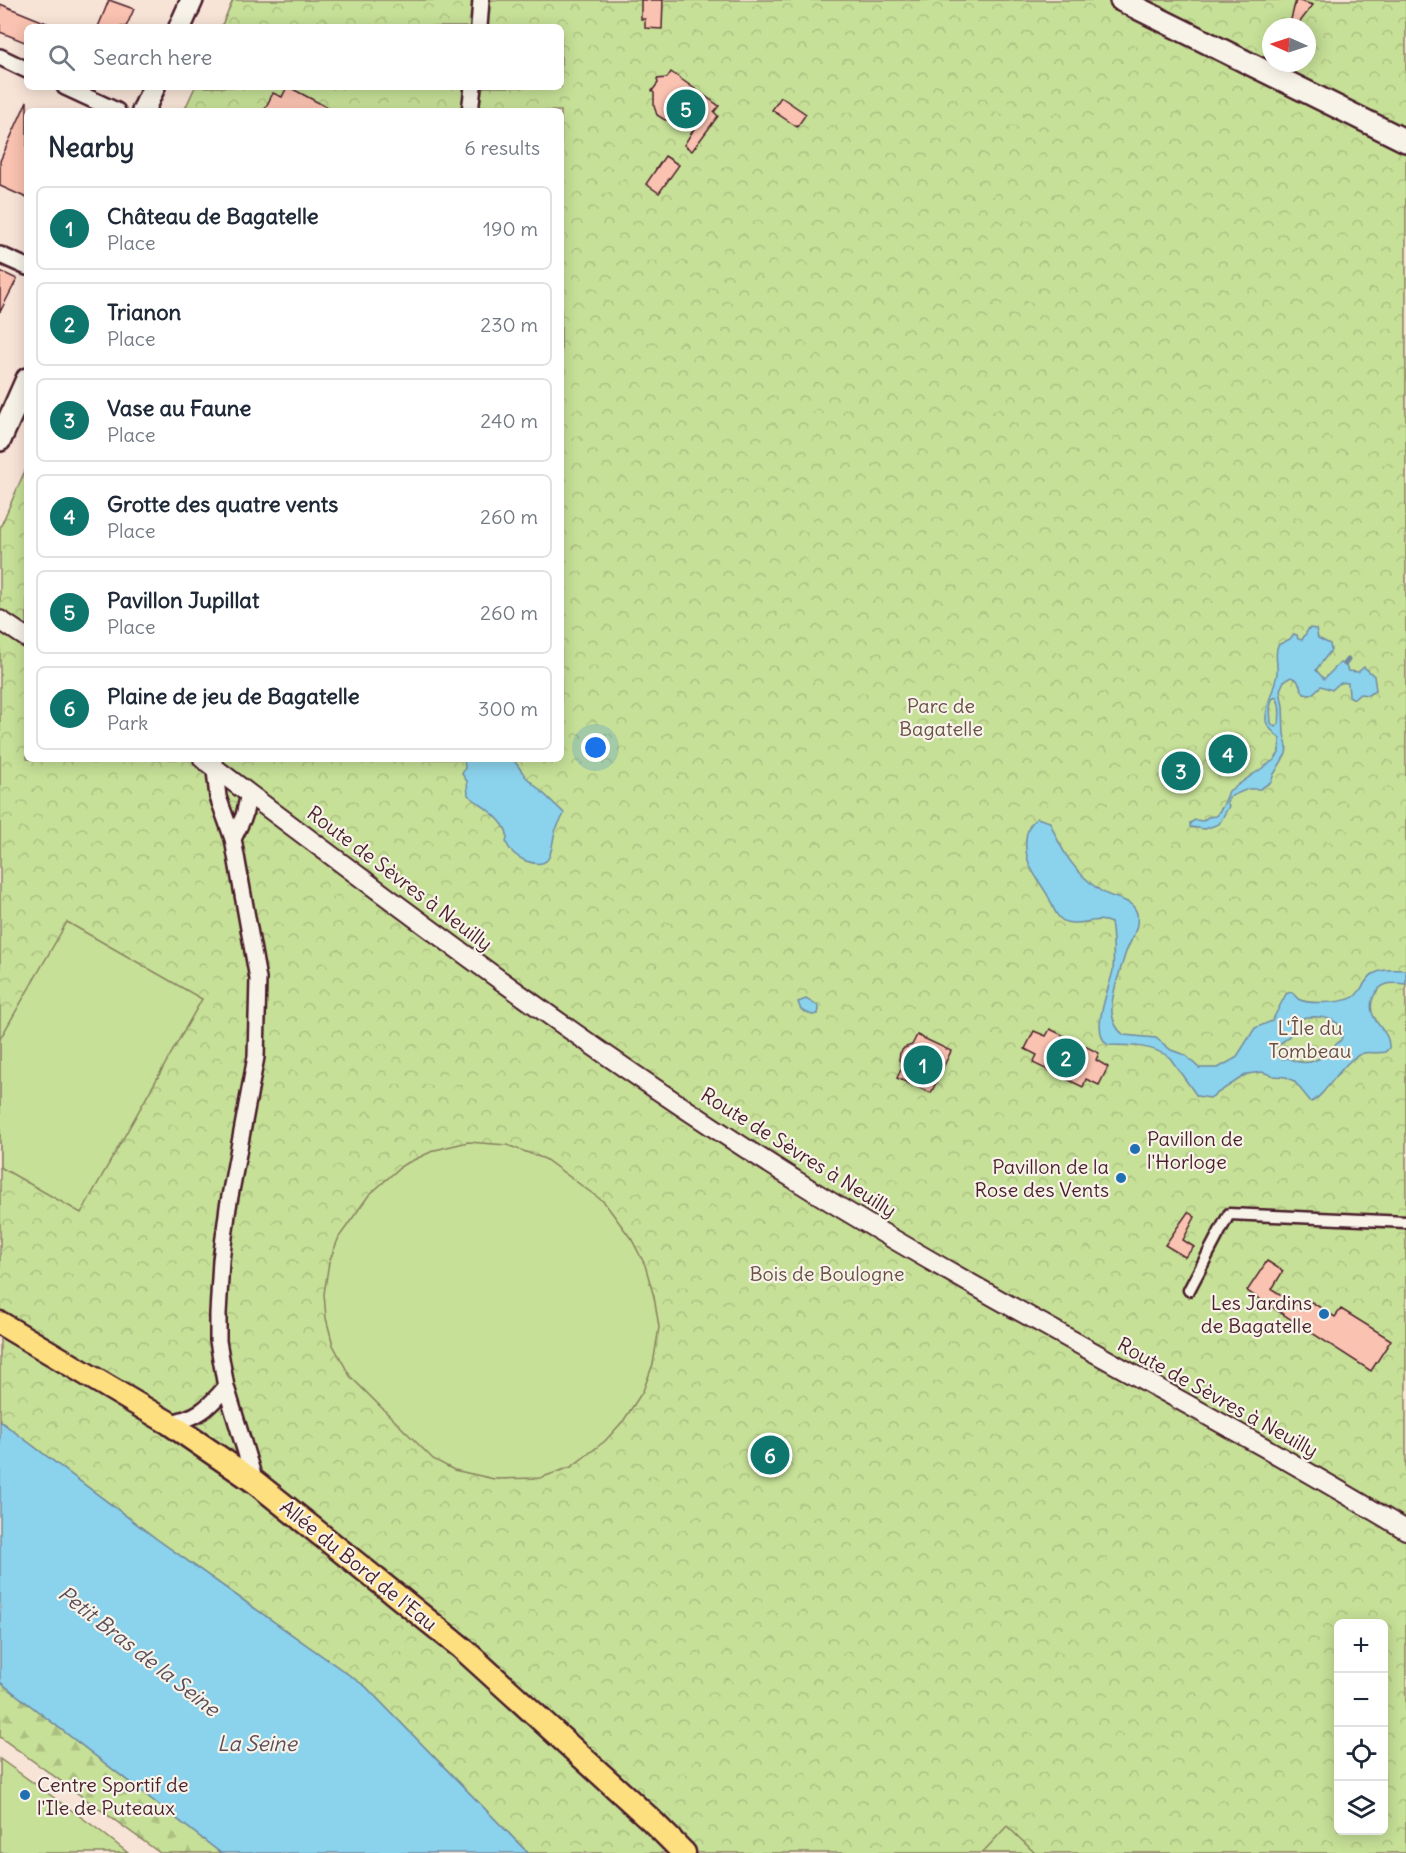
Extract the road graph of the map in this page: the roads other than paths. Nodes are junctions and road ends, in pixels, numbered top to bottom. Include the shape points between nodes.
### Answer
1 (192, 0) edge
2 (481, 0) edge
3 (1121, 0) edge
4 (181, 24) edge
5 (479, 24) edge
6 (0, 57) edge
7 (24, 69) edge
8 (72, 90) edge
9 (153, 90) edge
10 (473, 90) edge
11 (110, 108) edge
12 (144, 108) edge
13 (470, 108) edge
14 (1406, 141) edge
15 (0, 255) edge
16 (24, 266) edge
17 (24, 386) edge
18 (0, 440) edge
19 (0, 620) edge
20 (24, 636) edge
21 (210, 762) edge
22 (249, 793) junction
23 (233, 839) junction
24 (1406, 1222) edge
25 (1189, 1290) dead end
26 (0, 1305) edge
27 (0, 1323) edge
28 (0, 1340) edge
29 (41, 1346) junction
30 (226, 1388) junction
31 (169, 1423) junction
32 (255, 1482) junction
33 (1406, 1530) edge
34 (684, 1853) edge

1 - 4 main road
2 - 5 street
3 - 14 main road
6 - 7 street
8 - 11 street
9 - 12 main road
10 - 13 street
15 - 16 street
17 - 18 main road
19 - 20 street
21 - 22 street, Route de Sèvres à Neuilly
21 - 23 street
22 - 23 street
22 - 33 street, Route de Sèvres à Neuilly via 504,984 814,1191
23 - 30 street via 258,979 256,1057 228,1207 218,1291 218,1341
24 - 25 street via 1229,1214
26 - 29 main road via 29,1324
27 - 29 main road, Allée du Bord de l'Eau
28 - 29 main road
29 - 31 main road, Allée du Bord de l'Eau
30 - 31 street via 195,1417
30 - 32 street
31 - 32 main road, Allée du Bord de l'Eau
32 - 34 main road, Allée du Bord de l'Eau via 462,1648

